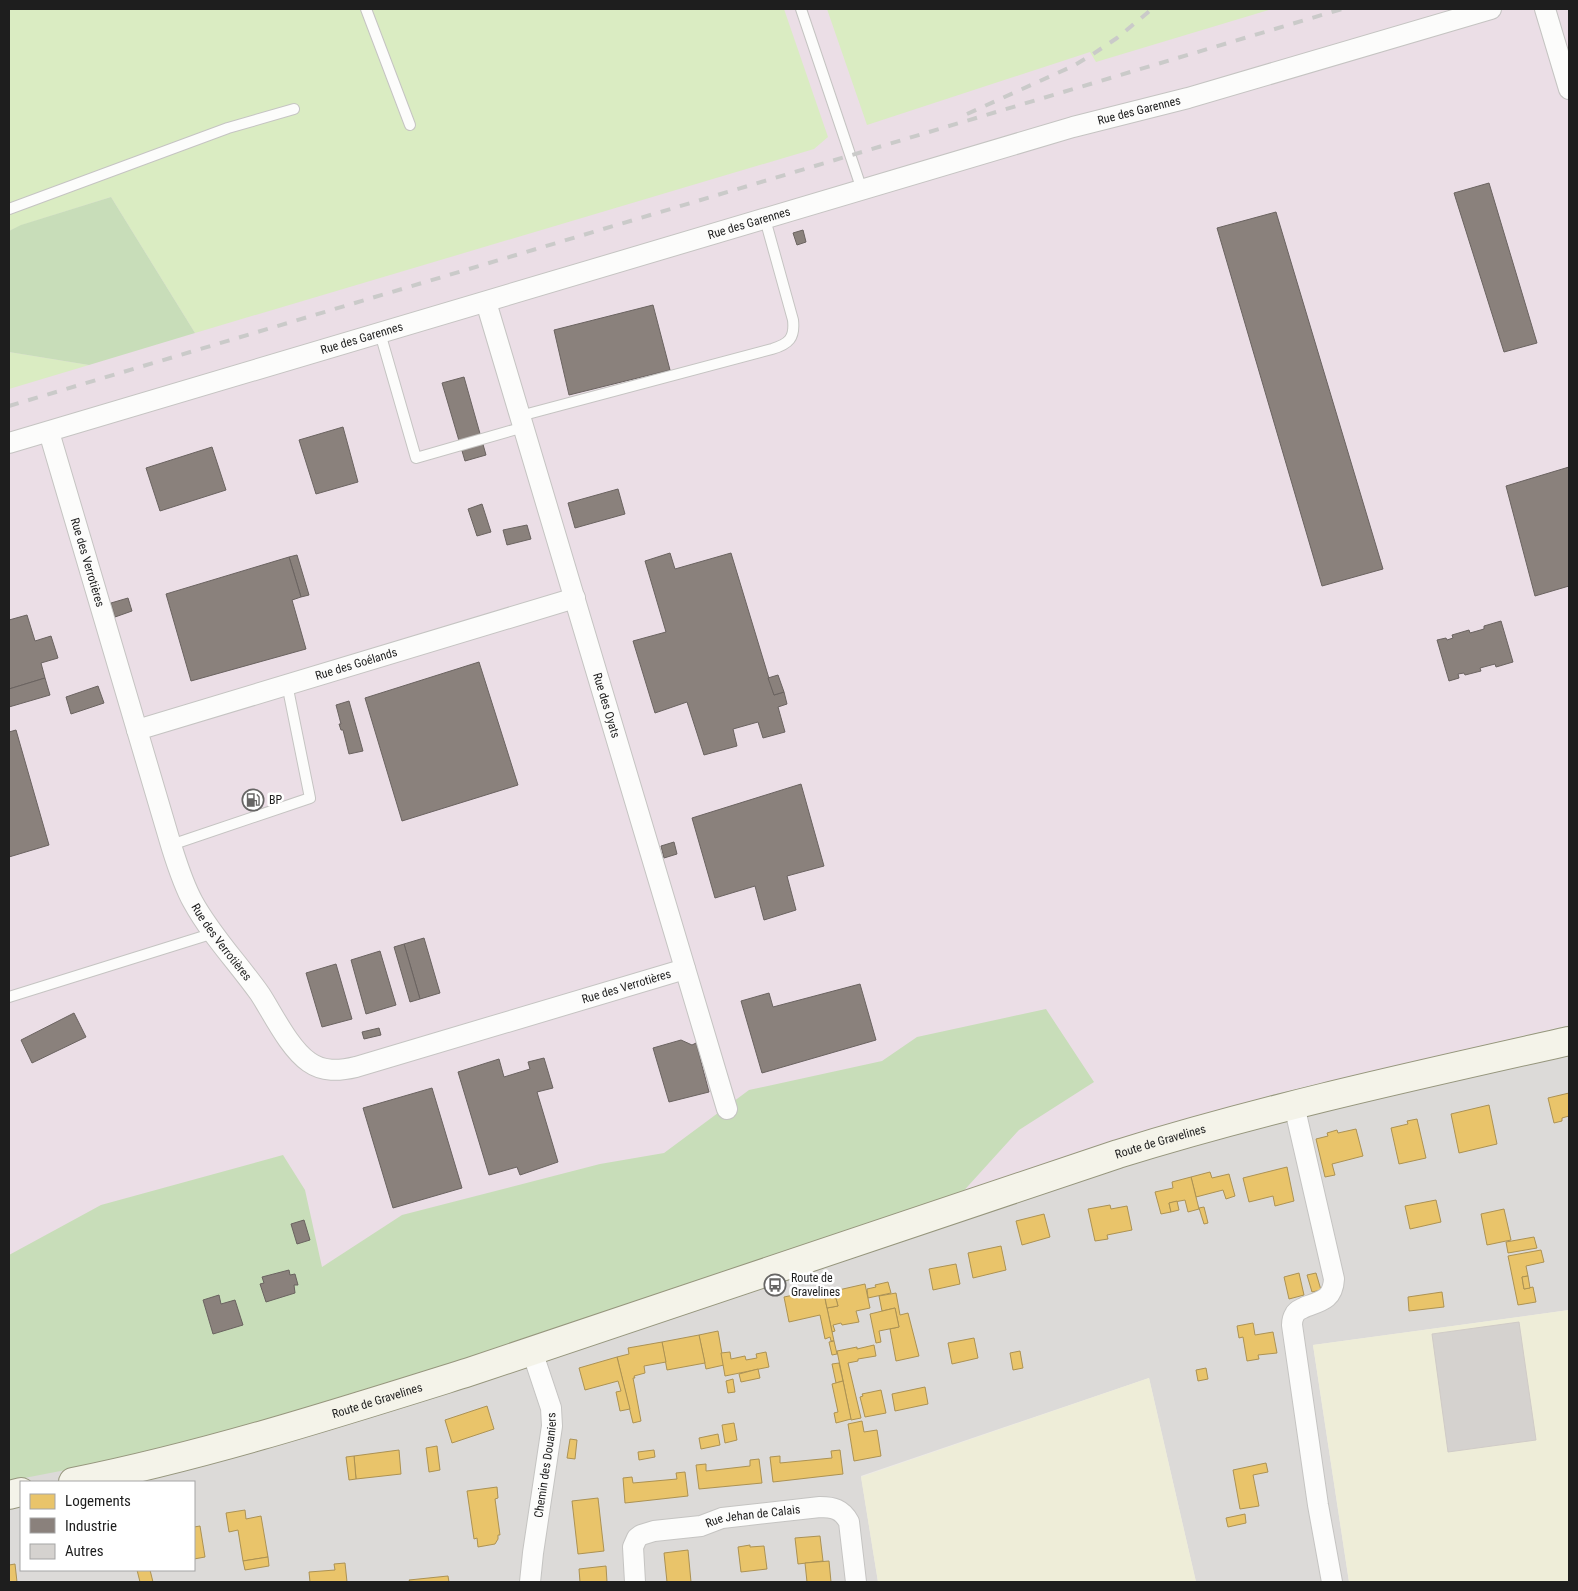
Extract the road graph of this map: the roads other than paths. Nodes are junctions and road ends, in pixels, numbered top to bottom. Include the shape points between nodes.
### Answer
1 (366, 9) edge
2 (800, 9) edge
3 (1491, 9) edge
4 (1545, 9) edge
5 (1569, 89) edge
6 (294, 109) dead end
7 (410, 125) dead end
8 (862, 190) junction
9 (9, 209) edge
10 (765, 219) junction
11 (486, 302) junction
12 (380, 333) junction
13 (522, 421) junction
14 (49, 432) junction
15 (9, 443) edge
16 (575, 598) junction
17 (288, 684) junction
18 (137, 730) junction
19 (171, 845) junction
20 (214, 933) junction
21 (685, 969) junction
22 (9, 997) edge
23 (1569, 1041) edge
24 (1294, 1105) junction
25 (727, 1110) dead end
26 (532, 1351) junction
27 (77, 1481) edge
28 (530, 1582) edge
29 (635, 1582) edge
30 (856, 1582) edge
31 (1332, 1582) edge

1 - 7 lane
2 - 8 lane
3 - 8 street, Rue des Garennes
4 - 5 street
6 - 9 lane via 228,128
8 - 10 street, Rue des Garennes
10 - 11 street, Rue des Garennes
10 - 13 lane via 793,320 793,334 786,343
11 - 12 street, Rue des Garennes
11 - 13 street, Rue des Oyats
12 - 13 lane via 416,458
12 - 14 street, Rue des Garennes
13 - 16 street, Rue des Oyats
14 - 15 street, Rue des Garennes
14 - 18 street, Rue des Verrotières
16 - 17 street, Rue des Goélands
16 - 21 street, Rue des Oyats
17 - 18 street, Rue des Goélands
17 - 19 lane via 310,798
18 - 19 street, Rue des Verrotières
19 - 20 street, Rue des Verrotières via 188,892
20 - 21 street, Rue des Verrotières via 294,1048 310,1063 329,1070 356,1067
20 - 22 lane
21 - 25 street, Rue des Oyats
23 - 24 main road, Route de Gravelines
24 - 26 main road, Route de Gravelines via 1118,1154
24 - 31 street via 1334,1279 1330,1295 1300,1309 1292,1325
26 - 27 main road, Route de Gravelines via 272,1433
26 - 28 street, Chemin des Douaniers via 551,1408 552,1426
29 - 30 street, Rue Jehan de Calais via 632,1553 641,1535 701,1526 722,1518 820,1507 838,1510 849,1522

